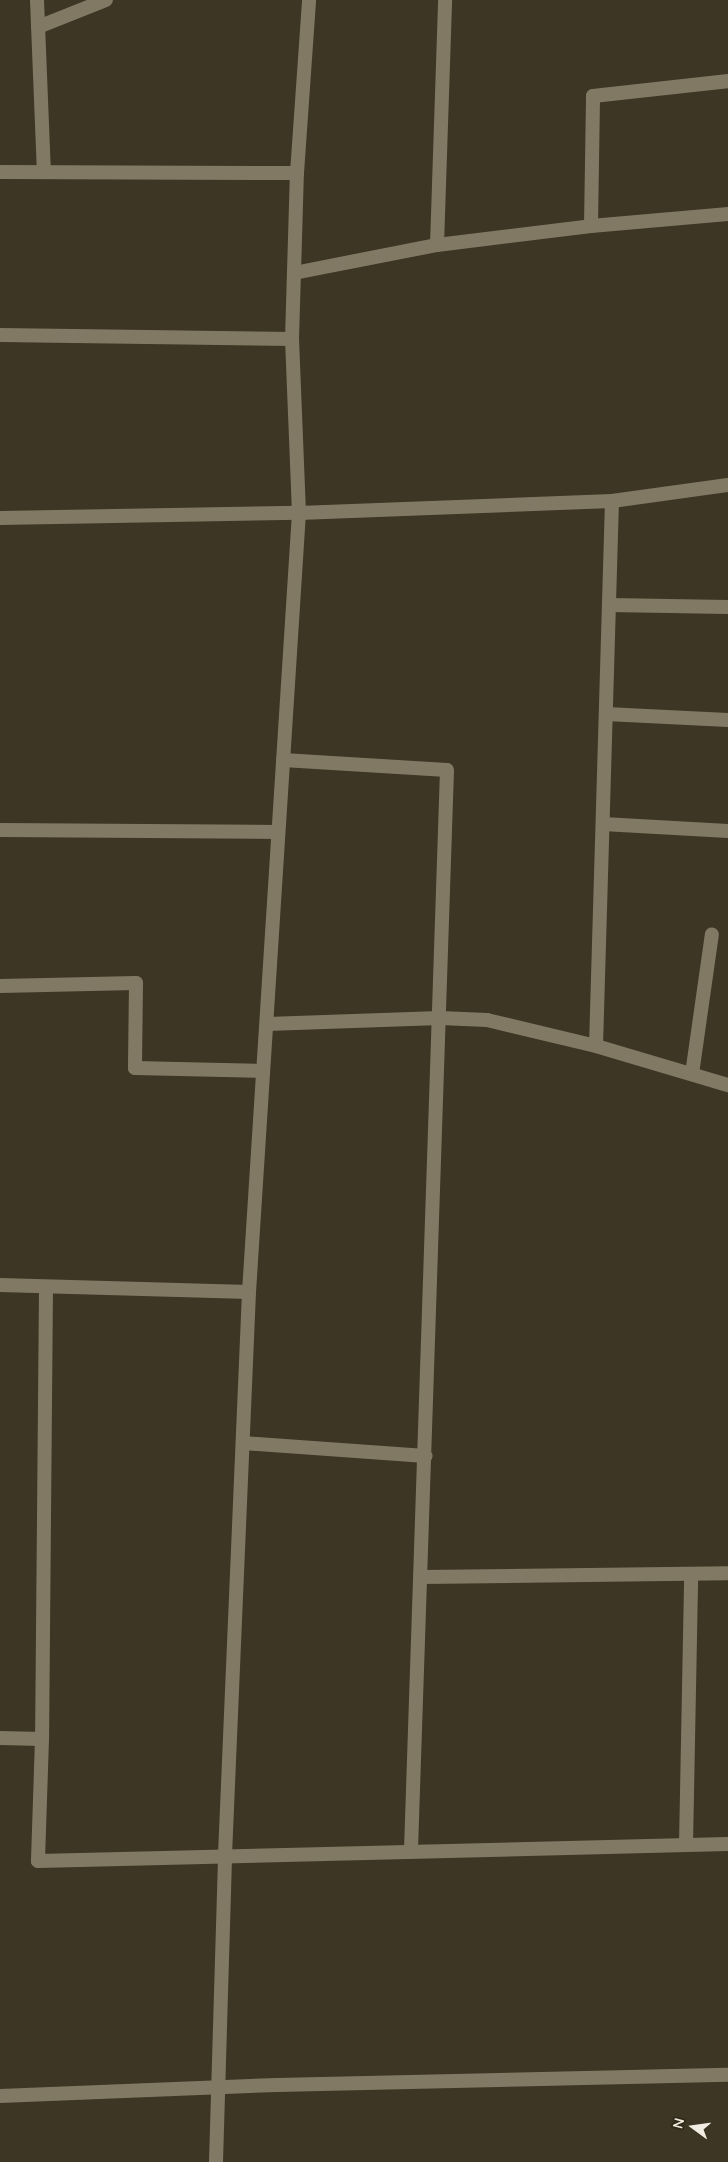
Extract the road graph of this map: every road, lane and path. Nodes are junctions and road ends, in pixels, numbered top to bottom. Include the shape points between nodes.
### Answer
1 (37, 0) edge
2 (106, 0) edge
3 (309, 0) edge
4 (444, 0) edge
5 (38, 27) junction
6 (728, 81) edge
7 (44, 171) junction
8 (0, 172) edge
9 (297, 173) junction
10 (728, 214) edge
11 (591, 226) junction
12 (437, 245) junction
13 (294, 272) junction
14 (0, 335) edge
15 (292, 339) junction
16 (728, 486) edge
17 (612, 500) junction
18 (299, 513) junction
19 (0, 518) edge
20 (609, 604) junction
21 (728, 607) edge
22 (606, 714) junction
23 (728, 720) edge
24 (283, 760) junction
25 (603, 824) junction
26 (0, 830) edge
27 (728, 831) edge
28 (278, 832) junction
29 (712, 934) dead end
30 (0, 986) edge
31 (440, 1018) junction
32 (267, 1024) junction
33 (596, 1046) junction
34 (263, 1071) junction
35 (692, 1074) junction
36 (728, 1085) edge
37 (0, 1285) edge
38 (46, 1288) junction
39 (249, 1292) junction
40 (243, 1444) junction
41 (426, 1456) junction
42 (728, 1573) edge
43 (691, 1574) junction
44 (421, 1577) junction
45 (0, 1738) edge
46 (42, 1739) junction
47 (728, 1844) edge
48 (686, 1845) junction
49 (412, 1851) junction
50 (225, 1855) junction
51 (728, 2075) edge
52 (219, 2088) junction
53 (0, 2096) edge
54 (216, 2162) edge

1 - 5 street
2 - 5 street
3 - 9 street
4 - 12 street
5 - 7 street
6 - 11 street via 593,96
7 - 8 street
7 - 9 street
9 - 13 street
10 - 11 street
11 - 12 street
12 - 13 street
13 - 15 street
14 - 15 street
15 - 18 street
16 - 17 street
17 - 18 street
17 - 20 street
18 - 19 street
18 - 24 street
20 - 21 street
20 - 22 street
22 - 23 street
22 - 25 street
24 - 28 street
24 - 31 street via 447,770
25 - 27 street
25 - 33 street
26 - 28 street
28 - 32 street
29 - 35 street
30 - 34 street via 136,983 135,1068
31 - 32 street
31 - 33 street via 487,1020
31 - 41 street
32 - 34 street
33 - 35 street
34 - 39 street
35 - 36 street
37 - 38 street
38 - 39 street
38 - 46 street
39 - 40 street
40 - 41 street
40 - 50 street
41 - 44 street
42 - 43 street
43 - 44 street
43 - 48 street
44 - 49 street
45 - 46 street
46 - 50 street via 38,1861
47 - 48 street
48 - 49 street
49 - 50 street
50 - 52 street
51 - 52 street
52 - 53 street
52 - 54 street

